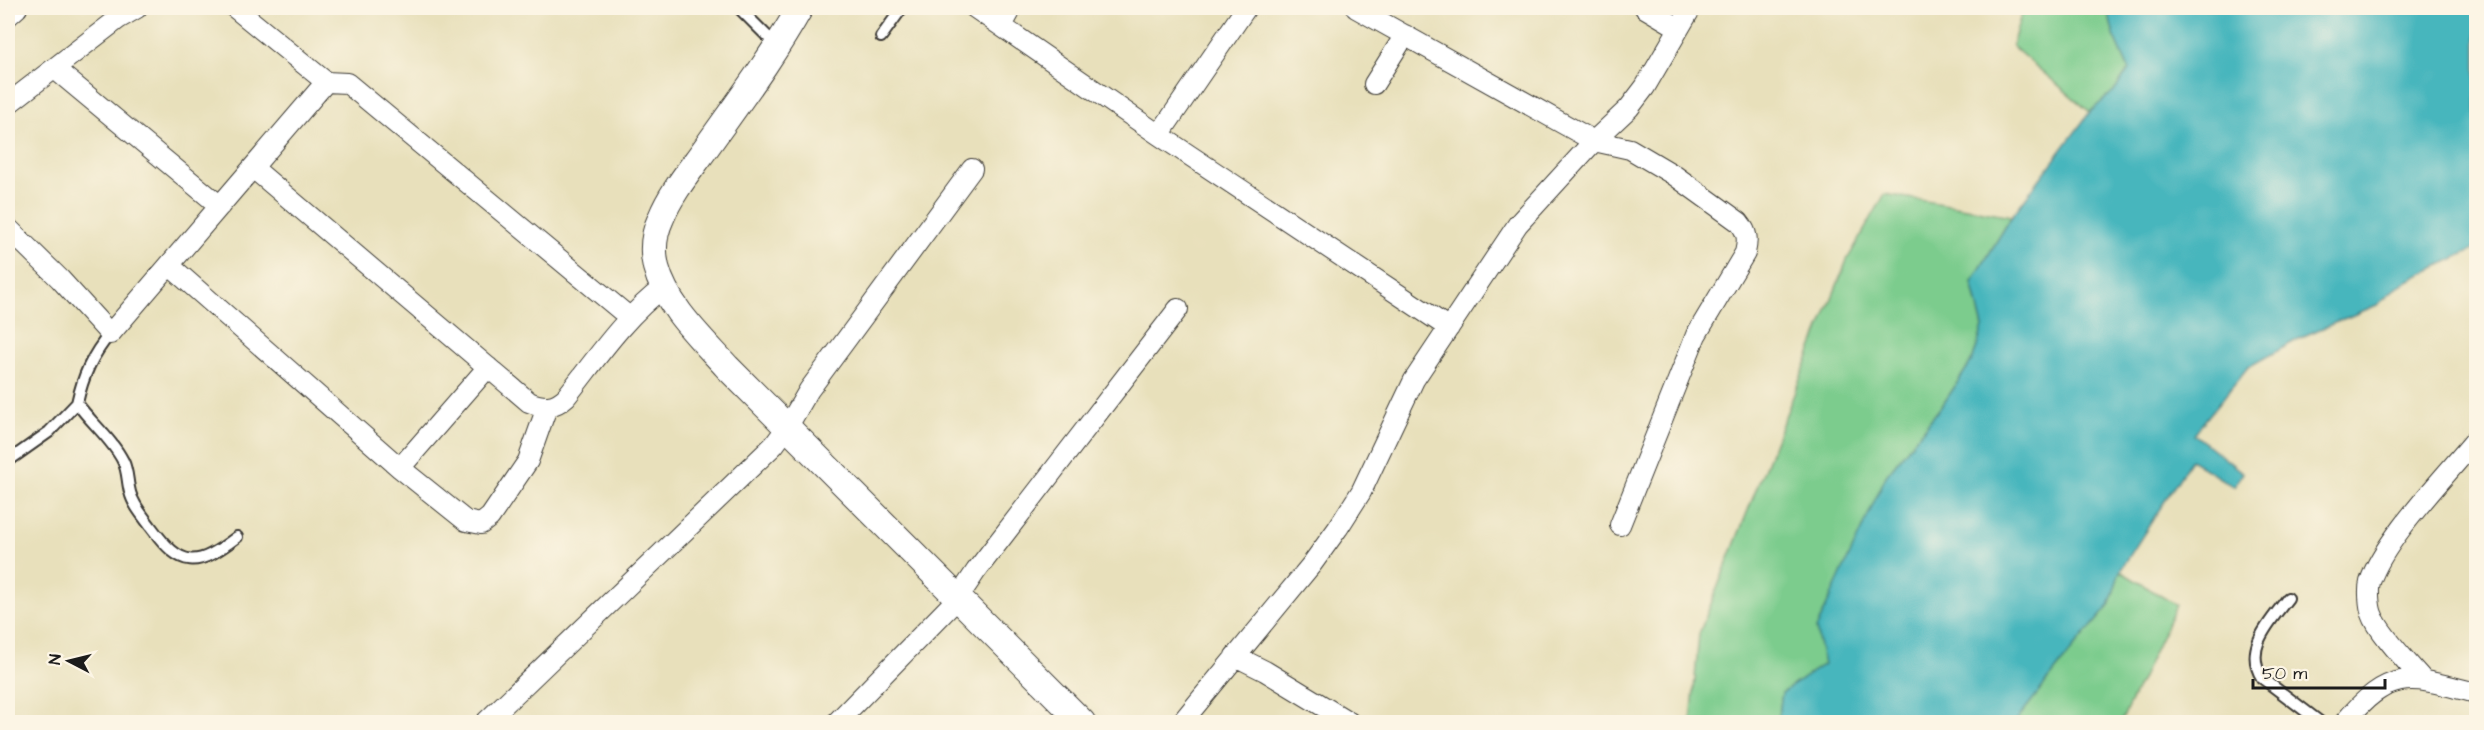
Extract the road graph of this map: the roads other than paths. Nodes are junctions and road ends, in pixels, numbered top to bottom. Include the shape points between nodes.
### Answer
1 (17, 8) edge
2 (137, 8) edge
3 (235, 8) edge
4 (739, 8) edge
5 (800, 8) edge
6 (902, 8) edge
7 (975, 8) edge
8 (1012, 8) edge
9 (1246, 8) edge
10 (1356, 8) edge
11 (1645, 8) edge
12 (1691, 8) edge
13 (8, 16) edge
14 (1002, 26) junction
15 (1679, 28) junction
16 (1405, 35) junction
17 (881, 37) dead end
18 (777, 46) junction
19 (55, 69) junction
20 (326, 82) junction
21 (1374, 84) dead end
22 (8, 104) edge
23 (1159, 135) junction
24 (1594, 141) junction
25 (253, 168) junction
26 (972, 169) dead end
27 (220, 206) junction
28 (8, 228) edge
29 (169, 265) junction
30 (664, 287) junction
31 (1178, 309) dead end
32 (629, 317) junction
33 (1449, 328) junction
34 (110, 334) junction
35 (488, 367) junction
36 (77, 403) junction
37 (547, 407) junction
38 (788, 426) junction
39 (2476, 439) edge
40 (8, 461) edge
41 (400, 468) junction
42 (1620, 525) dead end
43 (237, 537) dead end
44 (958, 598) junction
45 (2288, 598) dead end
46 (1235, 656) junction
47 (2422, 680) junction
48 (2476, 693) edge
49 (486, 723) edge
50 (837, 723) edge
51 (1082, 723) edge
52 (1182, 723) edge
53 (1349, 723) edge
54 (2320, 723) edge
55 (2344, 723) edge

1 - 13 street
2 - 19 street
3 - 20 street
4 - 18 lane
5 - 18 street
6 - 17 lane
7 - 14 street
8 - 14 street
9 - 23 street
10 - 16 street
11 - 15 street
12 - 15 street
14 - 23 street
15 - 24 street via 1640,94
16 - 21 street
16 - 24 street
18 - 30 street via 670,198 660,219 654,251
19 - 22 street
19 - 27 street
20 - 25 street
20 - 32 street via 347,83
23 - 33 street
24 - 33 street via 1518,224
24 - 42 street via 1630,149 1674,175 1739,222 1748,242 1745,254 1696,335
25 - 27 street
25 - 35 street
26 - 38 street via 809,390
27 - 29 street
28 - 34 street
29 - 34 street
29 - 41 street
30 - 32 street
30 - 38 street via 694,330 727,367
31 - 44 street
32 - 37 street via 566,397
33 - 46 street via 1414,380 1361,492 1338,528
34 - 36 lane via 94,354
35 - 37 street via 529,402
35 - 41 street
36 - 40 lane via 49,432
36 - 43 lane via 118,451 137,509 165,547 176,556 203,558
37 - 41 street via 528,460 490,517 480,524 466,521
38 - 44 street
38 - 49 street via 754,465
39 - 47 street via 2378,562 2369,585 2372,614
44 - 50 street
44 - 51 street
45 - 54 lane via 2260,636 2254,659 2256,668 2262,678
46 - 52 street
46 - 53 street
47 - 48 street
47 - 55 street via 2402,679 2382,686

